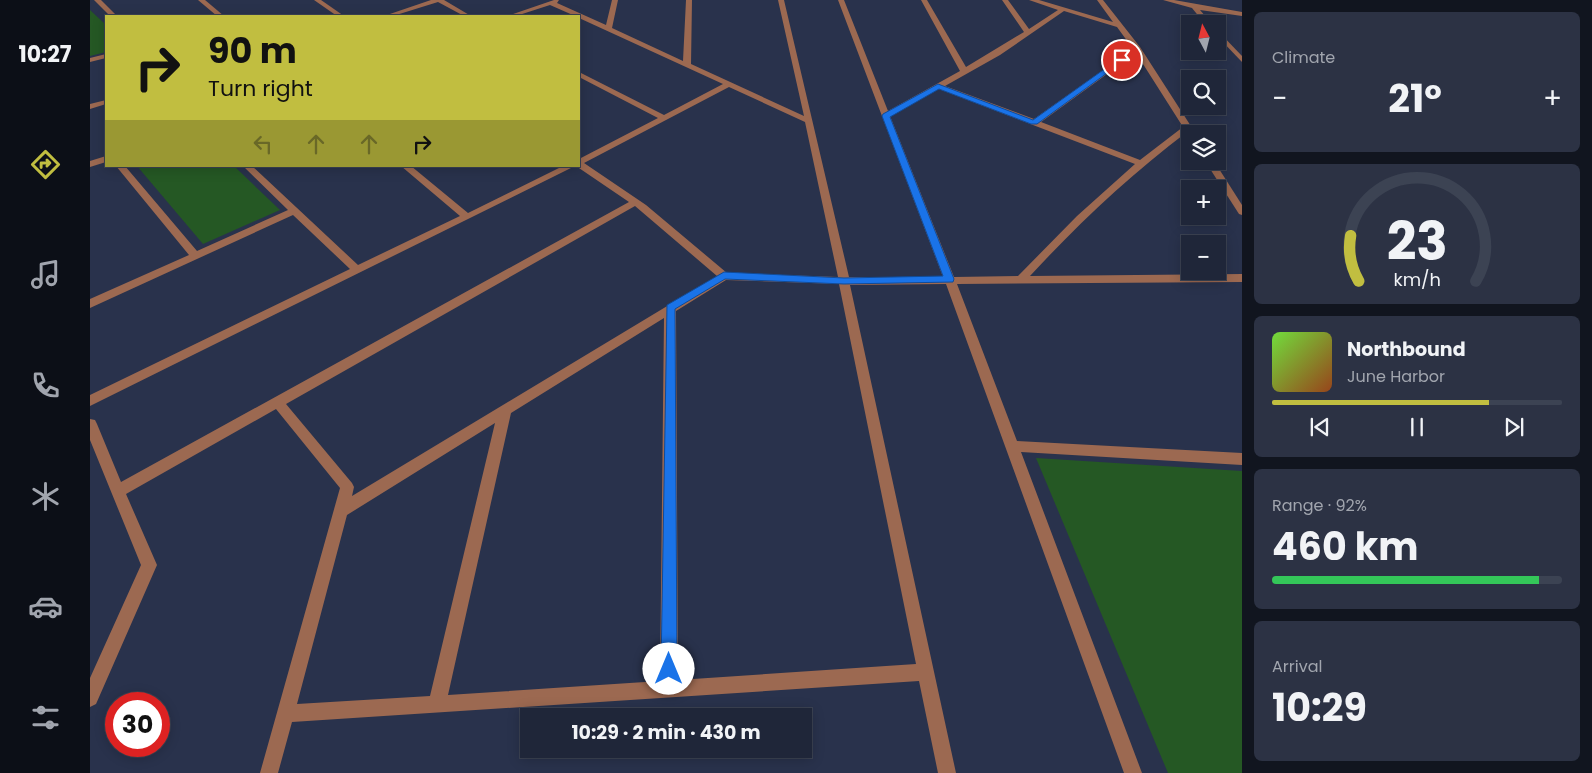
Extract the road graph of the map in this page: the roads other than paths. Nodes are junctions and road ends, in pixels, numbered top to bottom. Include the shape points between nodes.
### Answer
1 (97, 0) edge
2 (201, 0) edge
3 (317, 0) edge
4 (438, 0) edge
5 (559, 0) edge
6 (615, 0) edge
7 (690, 0) edge
8 (780, 0) edge
9 (841, 0) edge
10 (924, 0) edge
11 (1005, 0) edge
12 (1032, 0) edge
13 (1100, 0) edge
14 (1166, 0) edge
15 (1187, 0) edge
16 (550, 3) junction
17 (1195, 8) junction
18 (1063, 9) junction
19 (1242, 14) edge
20 (113, 15) edge
21 (220, 15) edge
22 (340, 15) edge
23 (390, 15) edge
24 (466, 15) edge
25 (513, 15) edge
26 (577, 15) edge
27 (1201, 15) edge
28 (580, 16) edge
29 (1120, 26) junction
30 (608, 29) junction
31 (1028, 33) junction
32 (1226, 42) edge
33 (1137, 49) junction
34 (105, 56) edge
35 (90, 60) edge
36 (1242, 60) edge
37 (688, 65) junction
38 (965, 72) junction
39 (580, 75) edge
40 (730, 84) junction
41 (938, 86) junction
42 (105, 102) edge
43 (90, 107) edge
44 (886, 116) junction
45 (664, 118) junction
46 (809, 121) junction
47 (1034, 122) junction
48 (1187, 125) edge
49 (1181, 136) edge
50 (105, 159) edge
51 (580, 162) edge
52 (1141, 163) junction
53 (90, 164) edge
54 (580, 164) edge
55 (121, 167) edge
56 (248, 167) edge
57 (406, 167) edge
58 (569, 167) edge
59 (1215, 170) edge
60 (636, 202) junction
61 (294, 211) junction
62 (1242, 212) edge
63 (467, 217) junction
64 (195, 256) junction
65 (357, 270) junction
66 (724, 276) junction
67 (1242, 278) edge
68 (949, 279) junction
69 (1021, 279) junction
70 (844, 281) junction
71 (90, 304) edge
72 (670, 308) junction
73 (90, 401) edge
74 (277, 402) junction
75 (505, 409) junction
76 (90, 424) edge
77 (1012, 446) junction
78 (1242, 459) edge
79 (118, 490) junction
80 (340, 511) junction
81 (926, 672) junction
82 (669, 688) junction
83 (90, 698) edge
84 (437, 703) junction
85 (285, 714) junction
86 (269, 773) edge
87 (947, 773) edge
88 (1133, 773) edge

1 - 20 street
2 - 21 street
3 - 22 street
4 - 23 street
4 - 24 street
5 - 16 street
6 - 30 street
7 - 37 street
8 - 46 street
9 - 44 street
10 - 38 street
11 - 31 street
12 - 18 street
13 - 29 street
14 - 17 street
15 - 17 street
16 - 25 street
16 - 26 street
17 - 19 street
17 - 27 street
18 - 29 street
18 - 31 street
28 - 30 street
29 - 33 street
30 - 37 street
31 - 38 street
32 - 36 street
33 - 47 street
33 - 48 street
34 - 35 street
37 - 40 street
38 - 41 street
39 - 45 street
40 - 45 street
40 - 46 street
41 - 44 street
41 - 47 street
42 - 43 street
44 - 68 street
45 - 51 street
46 - 70 street
47 - 52 street
49 - 52 street
50 - 53 street
52 - 69 street
54 - 60 street
55 - 64 street
56 - 61 street
57 - 63 street
58 - 63 street
59 - 62 street
60 - 66 street
60 - 74 street
61 - 64 street
61 - 65 street
63 - 65 street
64 - 71 street
65 - 73 street
66 - 70 street
66 - 72 street
67 - 69 street
68 - 69 street
68 - 70 street
68 - 77 street
70 - 81 street
72 - 75 street
72 - 82 street
74 - 79 street
74 - 80 street via 347,487
75 - 80 street
75 - 84 street
76 - 79 street
77 - 78 street
77 - 88 street
79 - 83 street via 149,565
80 - 85 street
81 - 82 street
81 - 87 street
82 - 84 street
84 - 85 street
85 - 86 street

